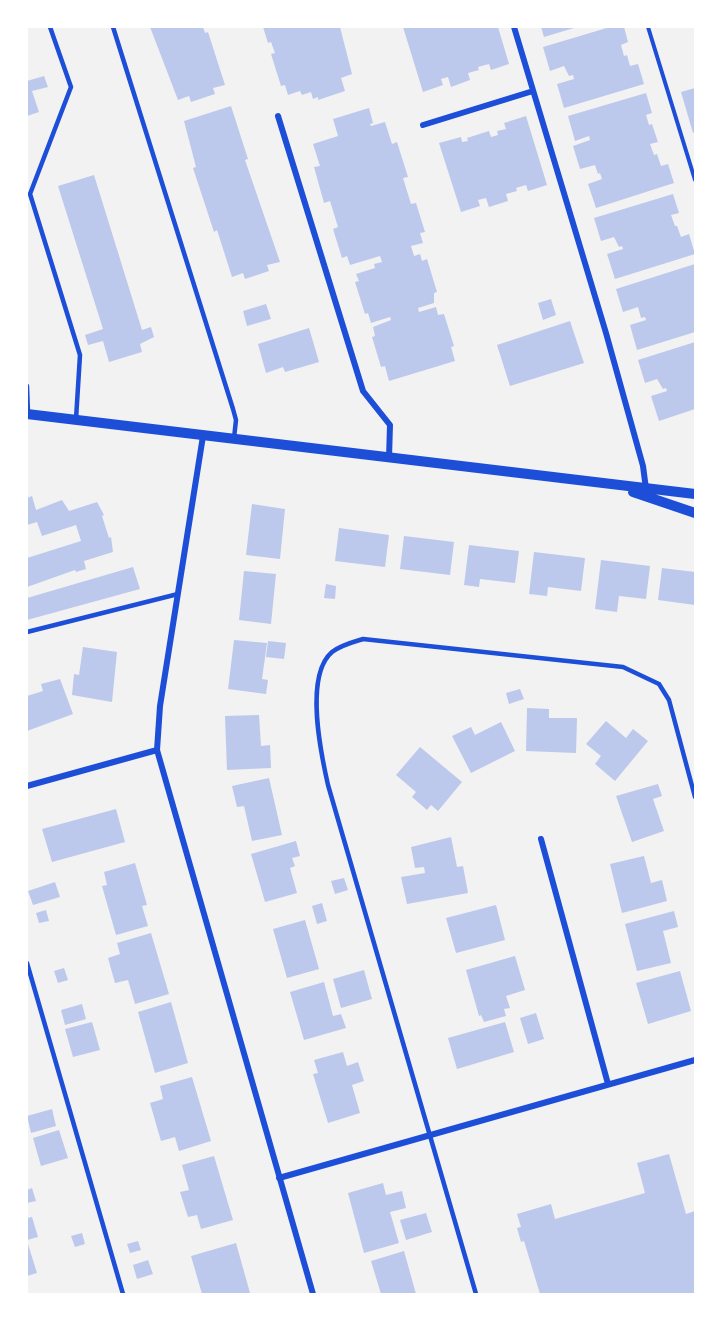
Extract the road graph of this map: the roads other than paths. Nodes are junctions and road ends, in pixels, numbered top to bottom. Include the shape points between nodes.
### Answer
1 (50, 27) edge
2 (113, 27) edge
3 (514, 27) edge
4 (533, 91) junction
5 (278, 116) dead end
6 (423, 125) dead end
7 (27, 386) edge
8 (27, 414) edge
9 (76, 420) junction
10 (203, 436) junction
11 (234, 440) junction
12 (389, 459) junction
13 (616, 486) junction
14 (646, 489) junction
15 (695, 494) edge
16 (695, 513) edge
17 (178, 594) junction
18 (27, 632) edge
19 (157, 750) junction
20 (27, 786) edge
21 (695, 797) edge
22 (542, 839) dead end
23 (27, 963) edge
24 (695, 1060) edge
25 (608, 1084) junction
26 (430, 1134) junction
27 (279, 1178) junction
28 (123, 1294) edge
29 (313, 1294) edge
30 (476, 1294) edge

1 - 9 lane via 71,87 30,194 80,355
2 - 11 lane via 236,420
3 - 4 street
4 - 6 street
4 - 14 street via 644,466
5 - 12 street via 363,391 390,425
7 - 8 lane
8 - 9 street
9 - 10 street
10 - 11 street
10 - 17 street
11 - 12 street
12 - 13 street
13 - 14 street
13 - 16 street
14 - 15 street
17 - 18 lane
17 - 19 street
19 - 20 street
19 - 27 street
21 - 26 lane via 669,700 659,684 643,674 623,667 363,639 332,652 323,664 320,678 319,746
22 - 25 street
23 - 28 lane
24 - 25 street
25 - 26 street
26 - 27 street
26 - 30 lane
27 - 29 street

